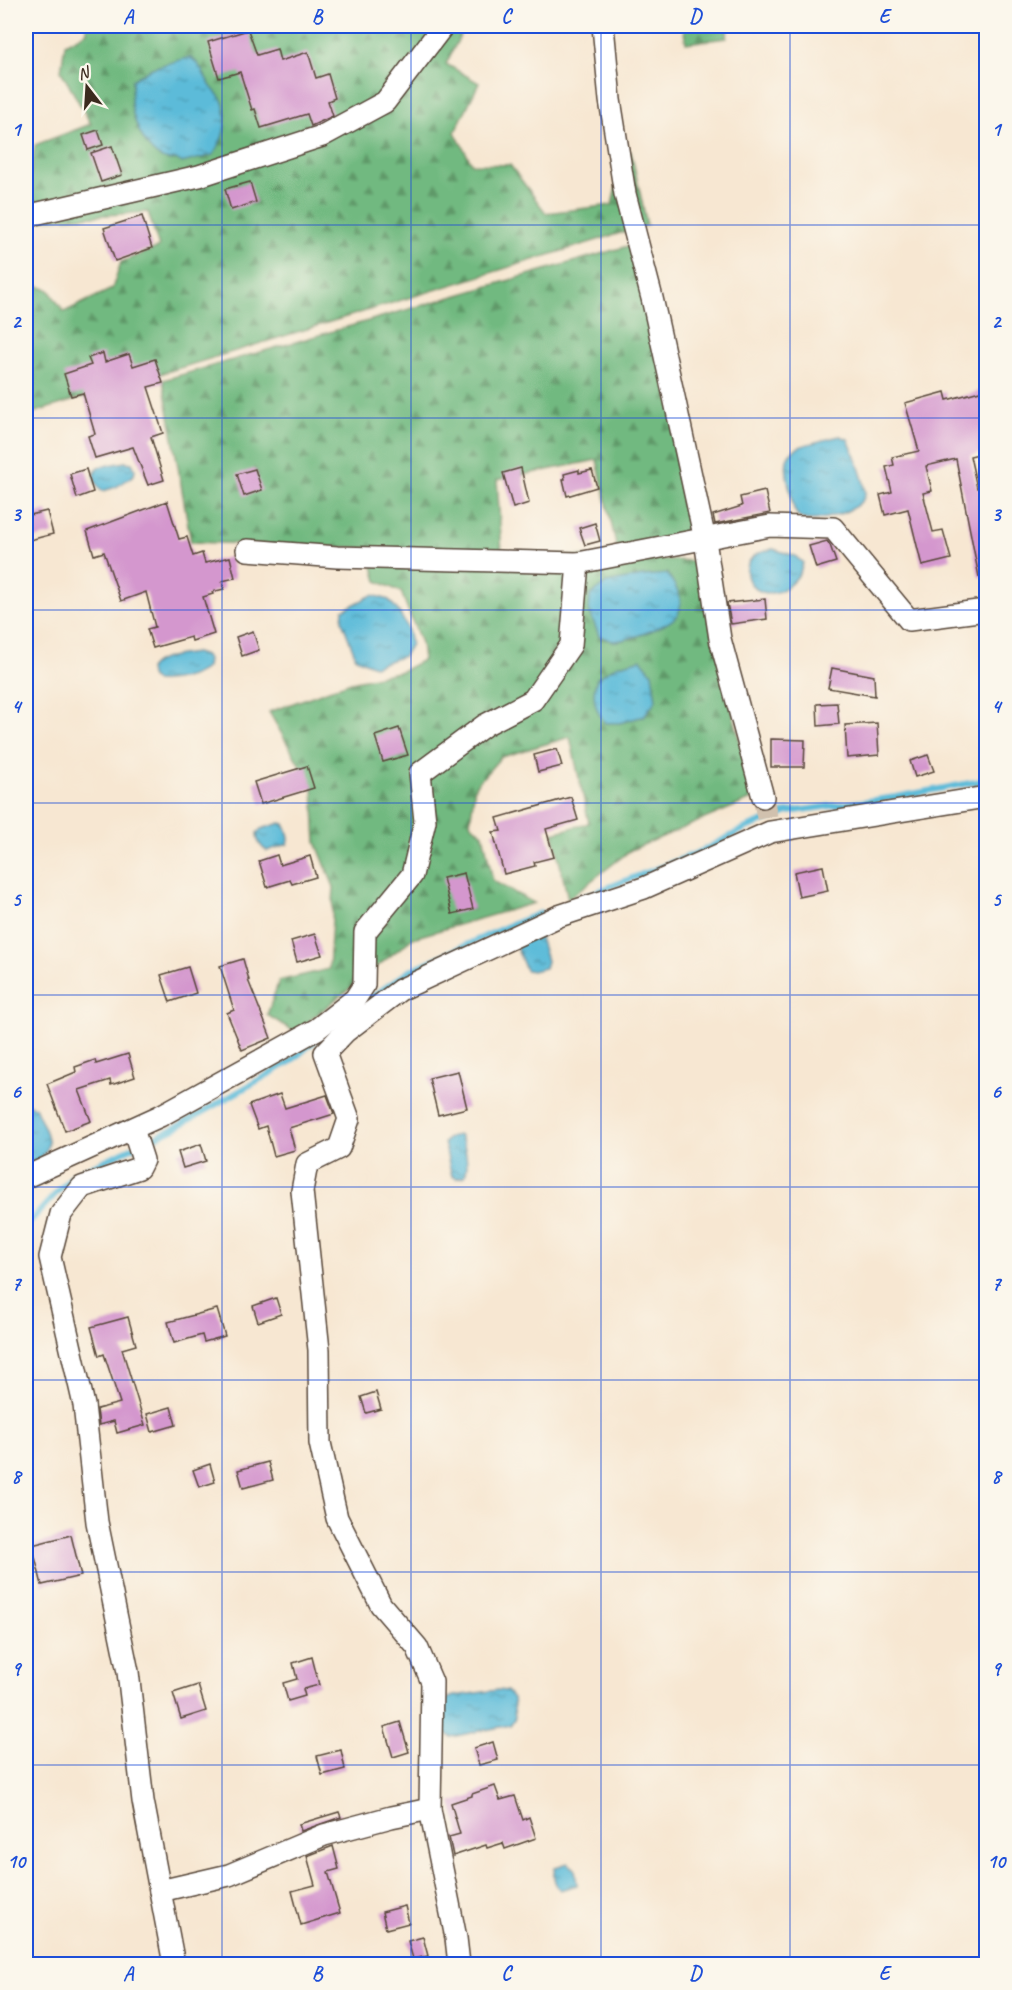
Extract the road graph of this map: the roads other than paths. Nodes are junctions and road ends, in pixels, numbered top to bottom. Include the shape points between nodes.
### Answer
1 (443, 26) edge
2 (603, 26) edge
3 (26, 216) edge
4 (705, 540) junction
5 (248, 550) dead end
6 (579, 563) junction
7 (987, 610) edge
8 (763, 797) tunnel mouth
9 (987, 797) edge
10 (133, 1129) junction
11 (26, 1177) edge
12 (430, 1809) junction
13 (160, 1891) junction
14 (174, 1965) edge
15 (459, 1965) edge

1 - 3 street via 385,102 322,136 199,176
2 - 4 street via 625,194
4 - 6 street
4 - 7 street via 770,526 833,528 909,620
4 - 8 street via 720,639
5 - 6 street via 337,557
6 - 10 street via 571,645 532,700 485,725 420,773 424,821 412,874 365,932 364,985 355,999 288,1046
9 - 12 street via 770,832 644,888 559,916 400,990 345,1032 325,1053 349,1119 339,1148 307,1164 302,1191 319,1350 320,1443 337,1518 381,1605 417,1647 432,1682
10 - 11 street
10 - 13 street via 143,1160 139,1168 82,1187 61,1214 50,1257 84,1405 97,1522 128,1672 143,1801
12 - 13 street via 324,1835 229,1875
12 - 15 street
13 - 14 street

